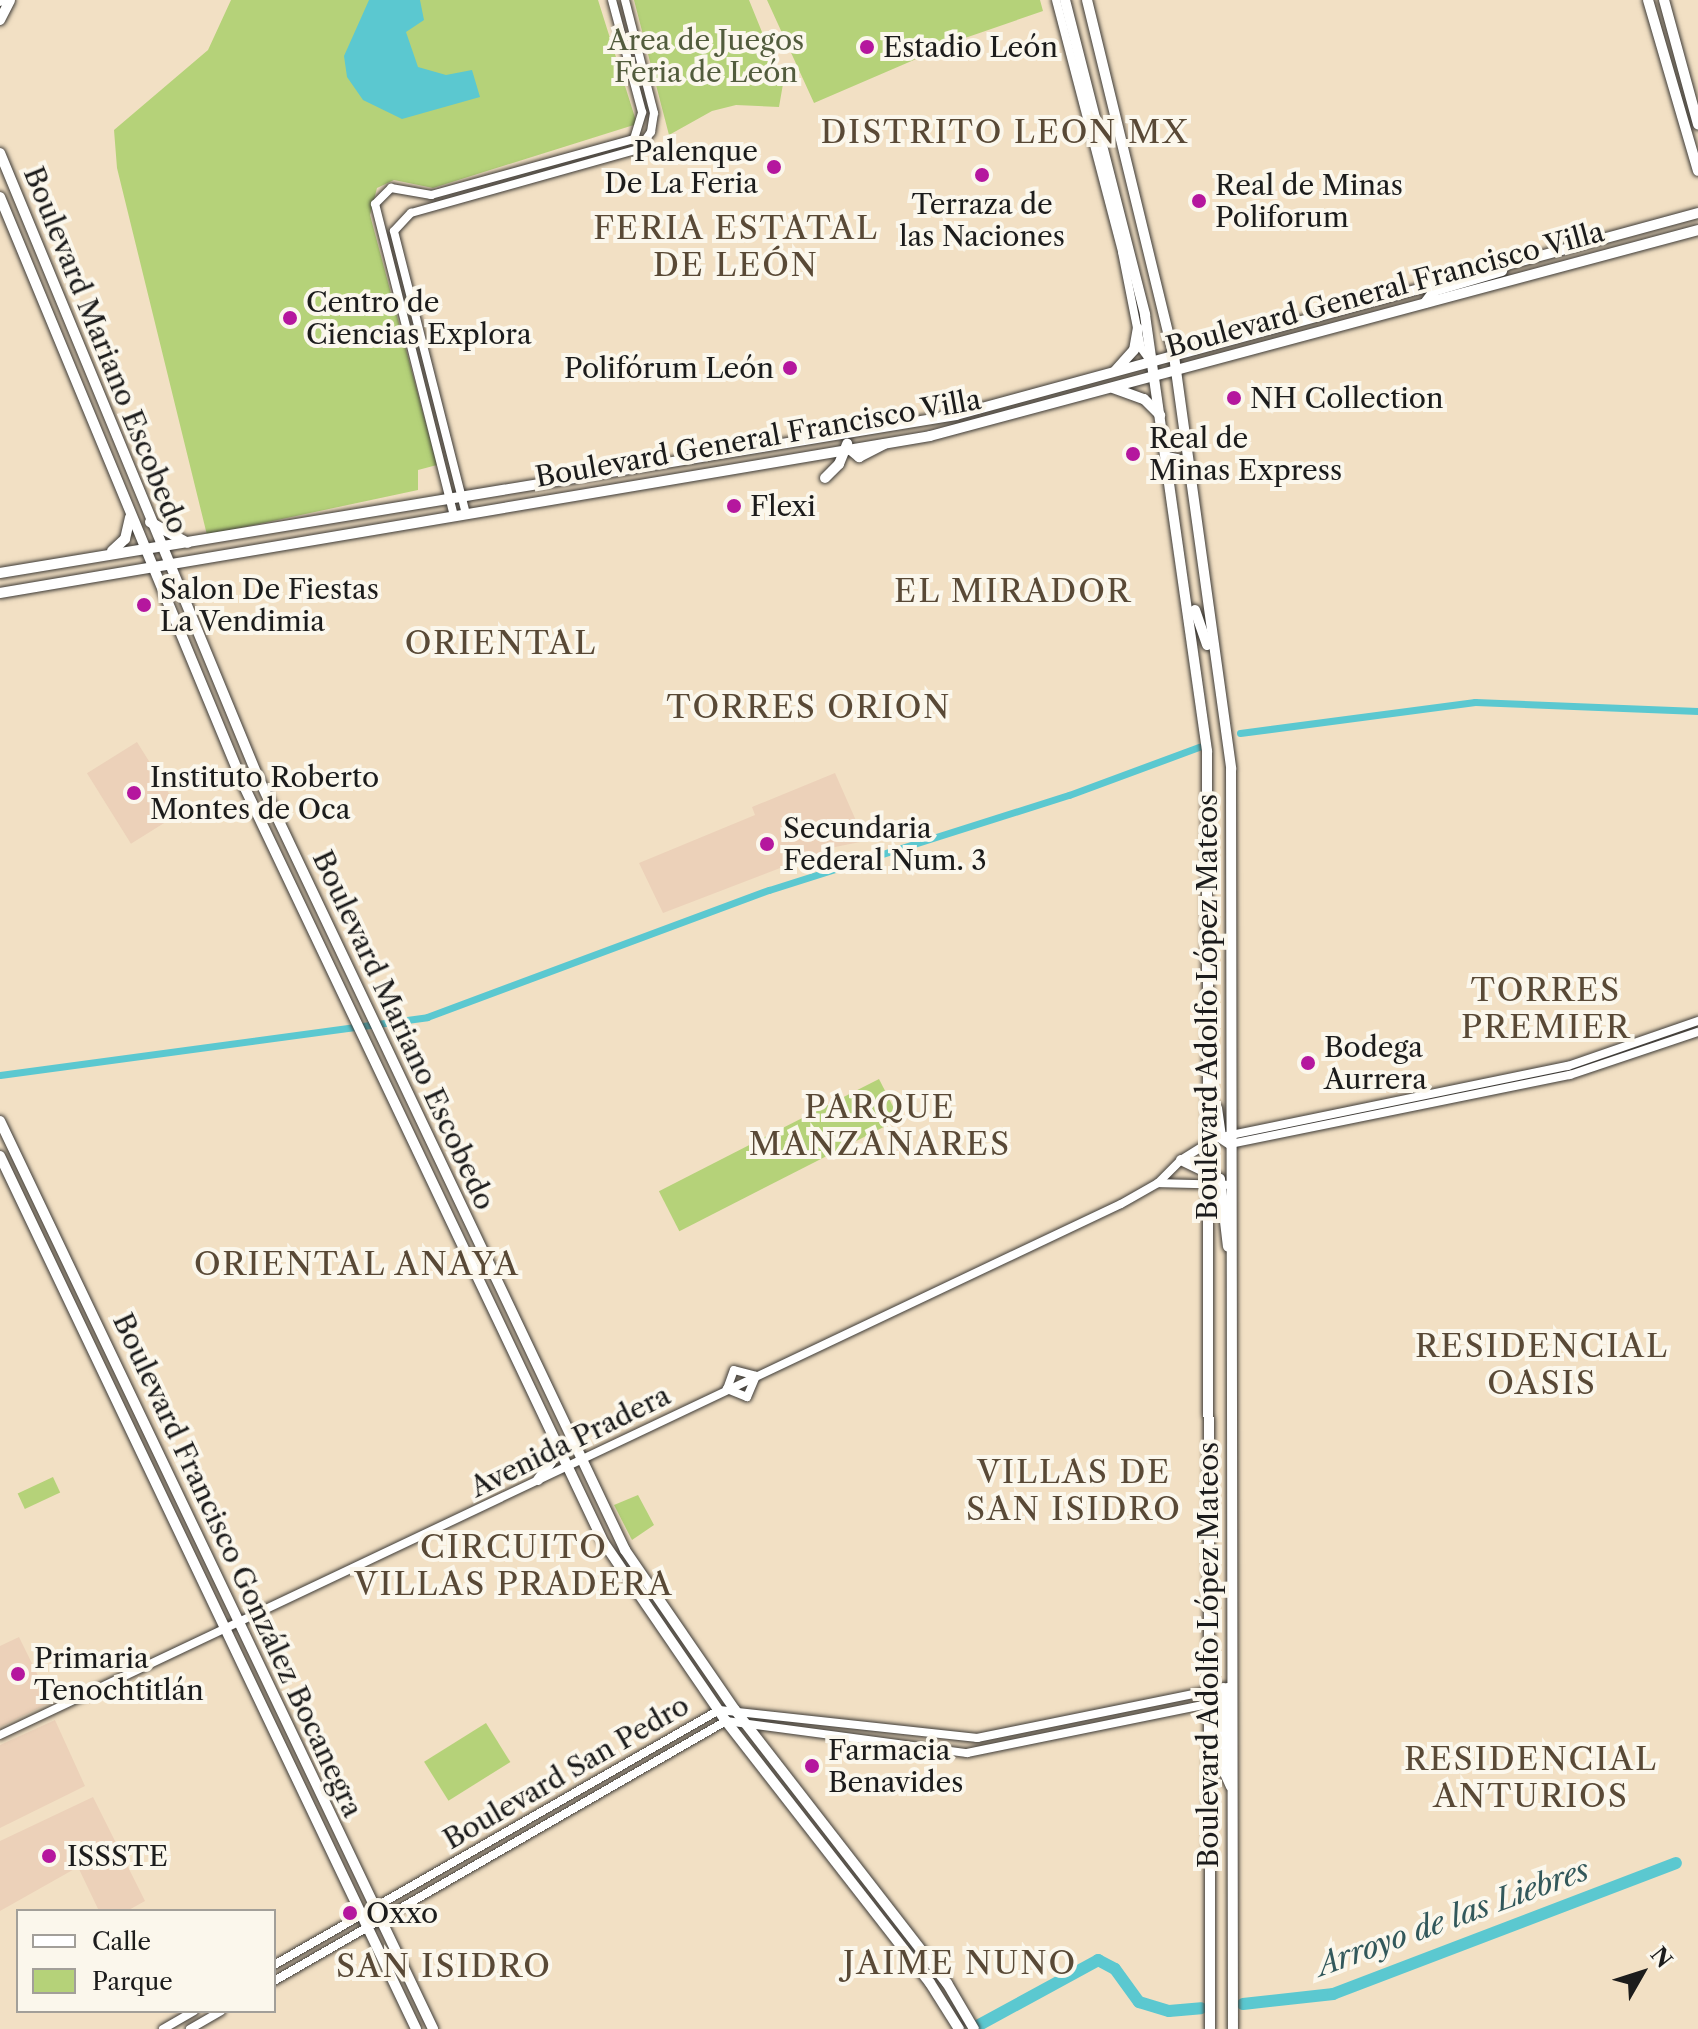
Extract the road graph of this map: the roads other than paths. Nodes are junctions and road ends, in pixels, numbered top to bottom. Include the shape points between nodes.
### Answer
1 (10, 0) edge
2 (612, 0) edge
3 (625, 0) edge
4 (1056, 0) edge
5 (1065, 0) edge
6 (1087, 0) edge
7 (1648, 0) edge
8 (1664, 0) edge
9 (0, 20) edge
10 (1698, 124) edge
11 (0, 153) edge
12 (1698, 171) edge
13 (0, 197) edge
14 (1698, 201) edge
15 (1694, 214) edge
16 (1697, 230) edge
17 (1510, 265) junction
18 (39, 290) junction
19 (56, 293) junction
20 (1425, 303) junction
21 (1166, 316) junction
22 (1138, 328) junction
23 (1237, 339) junction
24 (1174, 356) junction
25 (1151, 363) junction
26 (425, 364) junction
27 (1197, 365) junction
28 (414, 367) junction
29 (1175, 372) junction
30 (1113, 373) junction
31 (1153, 377) junction
32 (1111, 388) junction
33 (1177, 393) junction
34 (1160, 415) junction
35 (936, 419) junction
36 (876, 428) junction
37 (930, 436) junction
38 (847, 447) junction
39 (1167, 457) junction
40 (825, 478) dead end
41 (1191, 480) junction
42 (461, 499) junction
43 (449, 500) junction
44 (130, 512) junction
45 (460, 515) junction
46 (148, 520) junction
47 (190, 543) junction
48 (144, 549) junction
49 (160, 549) junction
50 (102, 555) junction
51 (167, 565) junction
52 (151, 567) junction
53 (130, 569) junction
54 (0, 573) edge
55 (161, 589) junction
56 (0, 593) edge
57 (1189, 602) junction
58 (1207, 645) dead end
59 (1698, 1021) edge
60 (1698, 1032) edge
61 (1612, 1057) junction
62 (0, 1121) edge
63 (1223, 1138) junction
64 (0, 1156) edge
65 (1181, 1160) junction
66 (1211, 1171) junction
67 (1158, 1183) junction
68 (1221, 1185) junction
69 (756, 1376) junction
70 (727, 1389) junction
71 (553, 1433) junction
72 (580, 1461) junction
73 (567, 1467) junction
74 (538, 1480) junction
75 (237, 1623) junction
76 (224, 1629) junction
77 (1228, 1687) junction
78 (1209, 1690) junction
79 (1228, 1700) junction
80 (1209, 1705) junction
81 (719, 1710) junction
82 (735, 1710) junction
83 (726, 1721) junction
84 (743, 1721) junction
85 (0, 1735) edge
86 (977, 1738) junction
87 (976, 1752) junction
88 (375, 1908) junction
89 (362, 1915) junction
90 (381, 1921) junction
91 (369, 1928) junction
92 (276, 1964) edge
93 (276, 1980) edge
94 (191, 2013) edge
95 (218, 2013) edge
96 (1233, 2023) edge
97 (1210, 2026) edge
98 (163, 2029) edge
99 (190, 2029) edge
100 (416, 2029) edge
101 (433, 2029) edge
102 (959, 2029) edge
103 (974, 2029) edge

1 - 9 main road
2 - 28 street via 642,112 634,139 440,193 398,187 378,198 375,212
3 - 26 street via 654,113 651,132 639,149 411,213 396,226 393,238
4 - 22 street
5 - 25 main road, Boulevard Adolfo López Mateos via 1145,315
6 - 21 main road, Boulevard Adolfo López Mateos
7 - 12 main road
8 - 10 main road
11 - 19 main road, Boulevard Mariano Escobedo
13 - 18 main road, Boulevard Mariano Escobedo
14 - 15 main road
15 - 17 main road, Boulevard General Francisco Villa
16 - 20 main road, Boulevard General Francisco Villa
17 - 20 main road via 1490,278 1434,291
17 - 23 main road, Boulevard General Francisco Villa
18 - 19 main road
18 - 44 main road, Boulevard Mariano Escobedo
19 - 46 main road, Boulevard Mariano Escobedo
20 - 27 main road, Boulevard General Francisco Villa
21 - 23 main road via 1172,335 1183,345
21 - 24 main road, Boulevard Adolfo López Mateos
22 - 25 street via 1141,348
22 - 30 main road via 1134,350
23 - 24 main road, Boulevard General Francisco Villa
24 - 25 main road, Boulevard General Francisco Villa
24 - 29 main road, Boulevard Adolfo López Mateos
25 - 30 main road, Boulevard General Francisco Villa
25 - 31 main road, Boulevard Adolfo López Mateos
26 - 28 street
26 - 42 street
27 - 29 main road, Boulevard General Francisco Villa
27 - 33 main road
28 - 43 street
29 - 31 main road, Boulevard General Francisco Villa
29 - 33 main road, Boulevard Adolfo López Mateos
30 - 35 main road, Boulevard General Francisco Villa
31 - 32 main road, Boulevard General Francisco Villa
31 - 34 main road, Boulevard Adolfo López Mateos
32 - 34 main road via 1144,399
32 - 37 main road, Boulevard General Francisco Villa
33 - 41 main road, Boulevard Adolfo López Mateos
34 - 39 main road, Boulevard Adolfo López Mateos
35 - 36 main road, Boulevard General Francisco Villa
35 - 37 main road
36 - 38 main road via 849,436
36 - 42 main road, Boulevard General Francisco Villa
37 - 38 main road, Boulevard General Francisco Villa via 890,441 859,457
38 - 40 main road
38 - 45 main road, Boulevard General Francisco Villa
39 - 41 main road via 1180,461
39 - 57 main road, Boulevard Adolfo López Mateos
41 - 63 main road, Boulevard Adolfo López Mateos via 1232,777
42 - 43 main road, Boulevard General Francisco Villa
42 - 45 street
43 - 45 street
43 - 47 main road, Boulevard General Francisco Villa
44 - 48 main road, Boulevard Mariano Escobedo
44 - 50 main road via 125,539
45 - 51 main road, Boulevard General Francisco Villa
46 - 47 main road via 169,537
46 - 49 main road, Boulevard Mariano Escobedo
47 - 49 main road, Boulevard General Francisco Villa
48 - 49 main road, Boulevard General Francisco Villa
48 - 50 main road, Boulevard General Francisco Villa
48 - 52 main road, Boulevard Mariano Escobedo
49 - 51 main road, Boulevard Mariano Escobedo
50 - 54 main road, Boulevard General Francisco Villa
51 - 52 main road, Boulevard General Francisco Villa
51 - 72 main road, Boulevard Mariano Escobedo via 258,777
52 - 53 main road, Boulevard General Francisco Villa
52 - 55 main road, Boulevard Mariano Escobedo
53 - 55 main road
53 - 56 main road, Boulevard General Francisco Villa
55 - 71 main road, Boulevard Mariano Escobedo via 244,786
57 - 58 main road
57 - 63 main road, Boulevard Adolfo López Mateos via 1207,751 1210,1079
59 - 61 street
60 - 61 street
61 - 63 street
62 - 75 main road, Boulevard Francisco González Bocanegra
63 - 65 street, Avenida Pradera
63 - 66 main road, Boulevard Adolfo López Mateos
63 - 68 main road, Boulevard Adolfo López Mateos
64 - 76 main road, Boulevard Francisco González Bocanegra
65 - 66 main road
65 - 67 street, Avenida Pradera
66 - 68 main road, Boulevard Adolfo López Mateos
67 - 68 street, Avenida Pradera
67 - 69 street, Avenida Pradera
68 - 77 main road, Boulevard Adolfo López Mateos via 1230,1253
68 - 78 main road, Boulevard Adolfo López Mateos
69 - 70 street, Avenida Pradera
69 - 70 street via 734,1370
69 - 70 street via 747,1397
70 - 72 street, Avenida Pradera
71 - 73 main road, Boulevard Mariano Escobedo
71 - 74 main road via 554,1454
72 - 73 street, Avenida Pradera
72 - 82 main road, Boulevard Mariano Escobedo via 633,1564
73 - 74 street, Avenida Pradera
73 - 81 main road, Boulevard Mariano Escobedo via 625,1580
74 - 75 street, Avenida Pradera
75 - 76 street, Avenida Pradera
75 - 88 main road, Boulevard Francisco González Bocanegra
76 - 85 street, Avenida Pradera
76 - 89 main road, Boulevard Francisco González Bocanegra
77 - 78 street, Boulevard San Pedro
77 - 79 main road, Boulevard Adolfo López Mateos
78 - 80 main road, Boulevard Adolfo López Mateos
78 - 86 street, Boulevard San Pedro
79 - 80 street
79 - 96 main road, Boulevard Adolfo López Mateos
80 - 87 street, Boulevard San Pedro
80 - 97 main road, Boulevard Adolfo López Mateos
81 - 82 street, Boulevard San Pedro
81 - 83 main road, Boulevard Mariano Escobedo
81 - 88 street, Boulevard San Pedro
82 - 84 main road, Boulevard Mariano Escobedo
82 - 86 street, Boulevard San Pedro
83 - 84 street, Boulevard San Pedro
83 - 90 street, Boulevard San Pedro
83 - 102 main road, Boulevard Mariano Escobedo via 930,1983
84 - 87 street, Boulevard San Pedro
84 - 103 main road, Boulevard Mariano Escobedo via 940,1973
86 - 87 street
88 - 89 street, Boulevard San Pedro
88 - 90 main road, Boulevard Francisco González Bocanegra
89 - 91 main road, Boulevard Francisco González Bocanegra
89 - 92 street, Boulevard San Pedro
90 - 91 street, Boulevard San Pedro
90 - 101 main road, Boulevard Francisco González Bocanegra
91 - 93 street, Boulevard San Pedro
91 - 100 main road, Boulevard Francisco González Bocanegra
94 - 98 street
95 - 99 street

